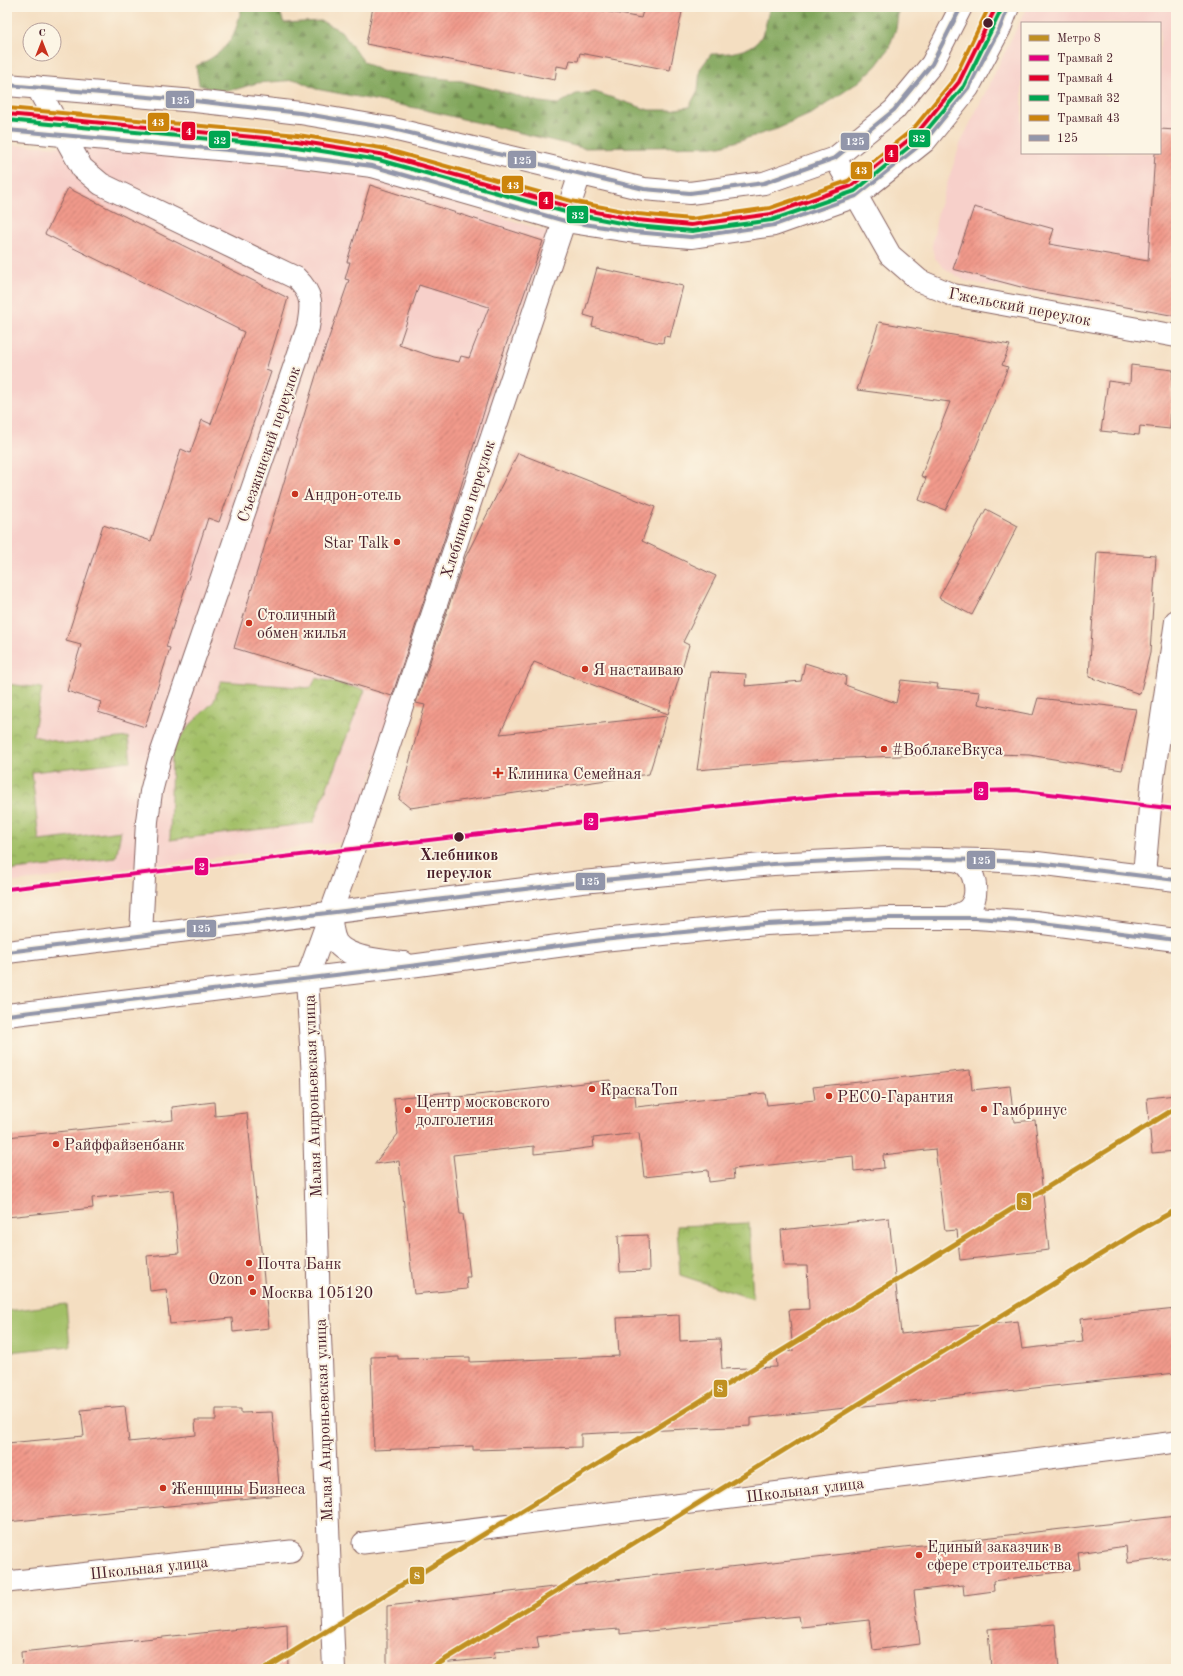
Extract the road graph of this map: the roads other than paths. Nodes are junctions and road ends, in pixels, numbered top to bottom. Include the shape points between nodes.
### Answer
1 (961, 7) edge
2 (1008, 7) edge
3 (7, 85) edge
4 (37, 87) junction
5 (7, 130) edge
6 (61, 134) junction
7 (835, 158) junction
8 (580, 174) junction
9 (565, 221) junction
10 (1176, 336) edge
11 (1176, 621) edge
12 (945, 859) junction
13 (1144, 875) junction
14 (1176, 880) edge
15 (331, 913) junction
16 (948, 918) junction
17 (141, 936) junction
18 (1176, 940) edge
19 (7, 952) edge
20 (418, 965) junction
21 (307, 979) junction
22 (7, 1015) edge
23 (1176, 1442) edge
24 (363, 1543) dead end
25 (291, 1551) dead end
26 (7, 1582) edge
27 (334, 1669) edge

1 - 7 street via 932,64 894,110
2 - 9 street via 1000,28 968,88 925,141 856,196 774,225 691,237 635,232
3 - 4 street
4 - 6 street, Съезжинский переулок
4 - 8 street via 195,101 352,122 389,128
5 - 6 street
6 - 9 street via 372,166
6 - 17 street, Съезжинский переулок via 82,168 101,184 296,278 305,287 310,298 308,327 160,757 147,821
7 - 8 street via 764,183 690,193 644,189
7 - 10 street, Гжельский переулок via 890,255 920,281 953,295
8 - 9 street, Хлебников переулок
9 - 15 street, Хлебников переулок
11 - 13 street via 1152,786
12 - 13 street via 1037,862
12 - 15 street via 888,858 773,864 582,882
12 - 16 street via 960,861 969,867 975,886 971,906 962,914
13 - 14 street
15 - 17 street
15 - 20 street, Хлебников переулок via 331,925 336,942 350,953
15 - 21 street, Хлебников переулок
16 - 18 street via 1035,922
16 - 20 street via 766,924 602,940
17 - 19 street
20 - 21 street
21 - 22 street
21 - 27 street, Малая Андроньевская улица via 313,1078 319,1312
23 - 24 street, Школьная улица
25 - 26 street, Школьная улица

